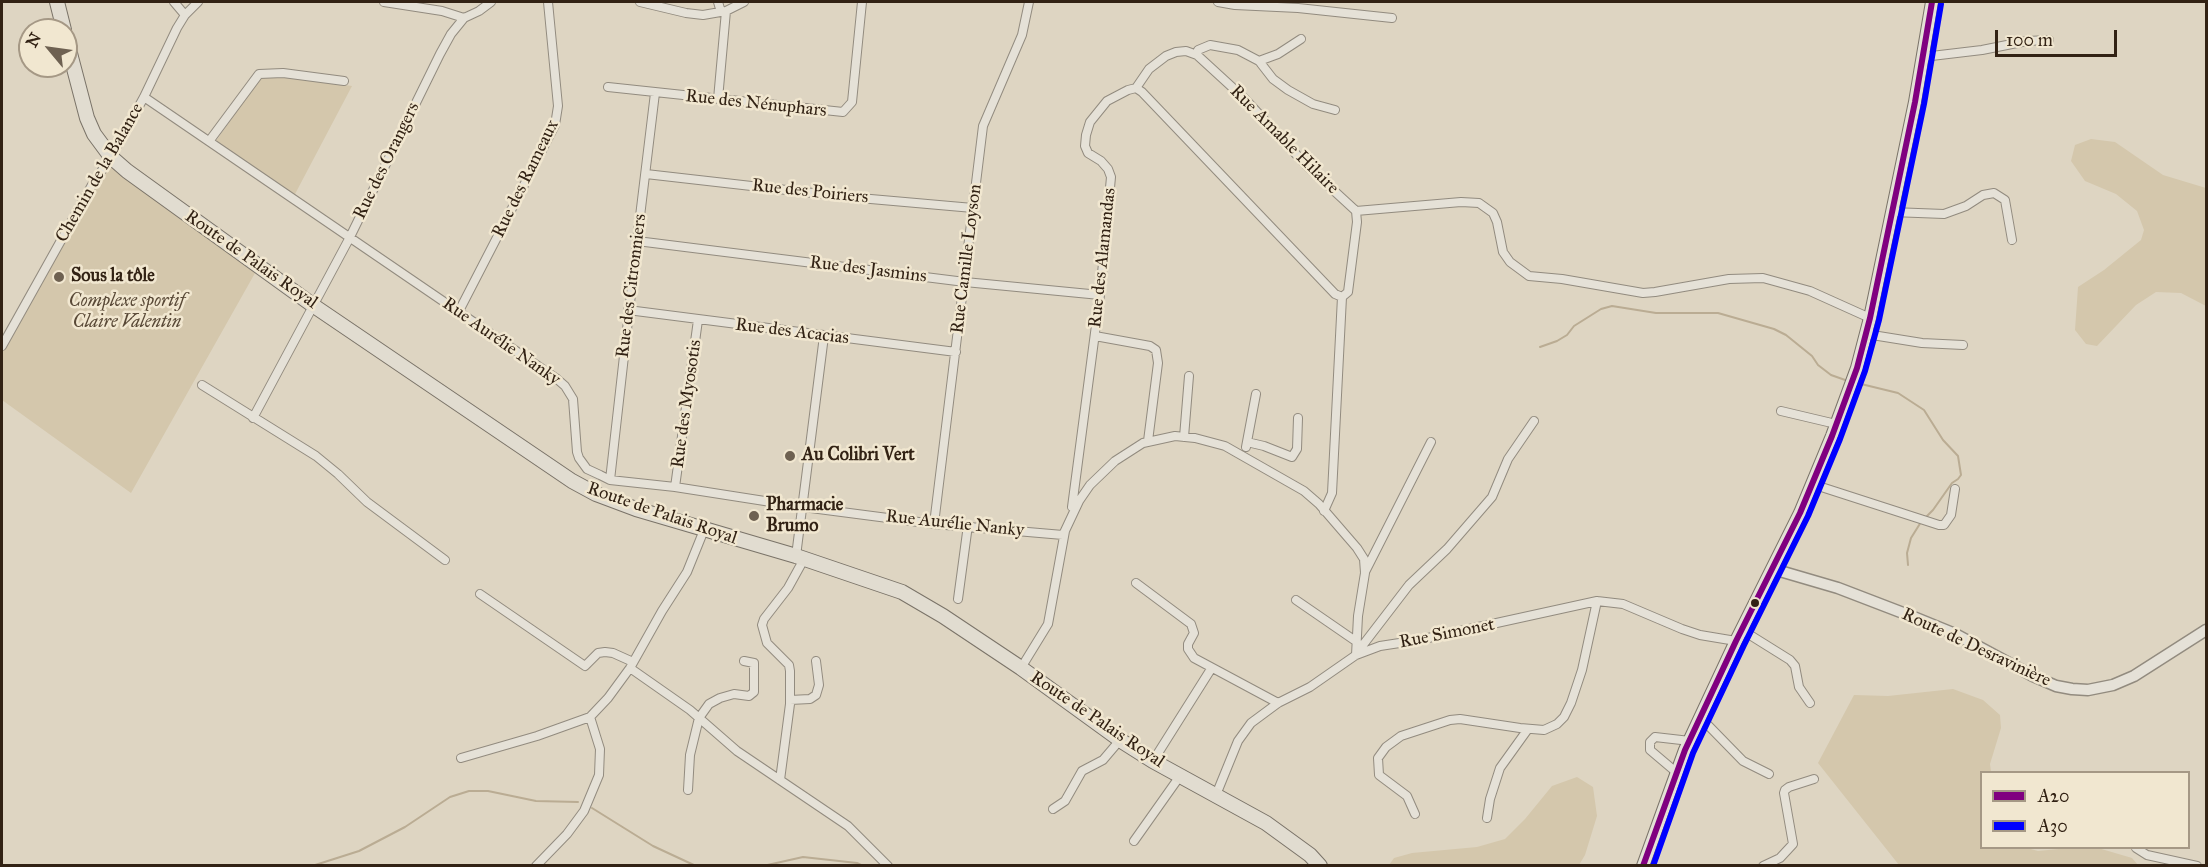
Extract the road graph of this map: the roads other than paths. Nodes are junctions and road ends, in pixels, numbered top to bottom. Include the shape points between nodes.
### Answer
1 (57, 2) edge
2 (174, 2) edge
3 (198, 2) edge
4 (384, 2) edge
5 (491, 2) edge
6 (548, 2) edge
7 (640, 2) edge
8 (718, 2) edge
9 (744, 2) edge
10 (862, 2) edge
11 (1029, 2) edge
12 (1218, 2) edge
13 (1932, 2) edge
14 (723, 11) junction
15 (185, 15) junction
16 (61, 18) edge
17 (464, 18) junction
18 (1392, 18) dead end
19 (1301, 39) dead end
20 (2049, 40) dead end
21 (1197, 55) junction
22 (1923, 57) junction
23 (1259, 61) junction
24 (76, 78) edge
25 (344, 81) dead end
26 (608, 87) dead end
27 (1136, 88) junction
28 (656, 93) junction
29 (144, 97) junction
30 (718, 99) junction
31 (1335, 110) dead end
32 (210, 140) junction
33 (111, 157) junction
34 (646, 174) junction
35 (973, 208) junction
36 (1356, 211) junction
37 (1892, 212) junction
38 (349, 239) junction
39 (2012, 240) dead end
40 (636, 241) junction
41 (965, 282) junction
42 (1100, 295) junction
43 (1339, 296) junction
44 (314, 306) junction
45 (628, 310) junction
46 (458, 313) junction
47 (1870, 318) junction
48 (698, 320) junction
49 (1866, 334) junction
50 (824, 336) junction
51 (1095, 336) junction
52 (1963, 345) dead end
53 (2, 346) edge
54 (956, 352) junction
55 (1190, 376) dead end
56 (202, 385) dead end
57 (1256, 394) dead end
58 (1781, 411) dead end
59 (253, 417) junction
60 (1298, 418) dead end
61 (1534, 421) dead end
62 (1836, 424) junction
63 (1184, 437) junction
64 (1148, 441) junction
65 (1247, 442) junction
66 (1431, 442) dead end
67 (1245, 456) junction
68 (610, 480) junction
69 (1812, 484) junction
70 (675, 487) junction
71 (1954, 489) dead end
72 (803, 507) junction
73 (1324, 510) junction
74 (934, 524) junction
75 (968, 525) junction
76 (704, 530) junction
77 (1064, 536) junction
78 (800, 558) junction
79 (445, 560) dead end
80 (1773, 569) junction
81 (1365, 573) junction
82 (1136, 583) dead end
83 (480, 594) dead end
84 (958, 599) dead end
85 (1296, 600) dead end
86 (1597, 601) junction
87 (2206, 630) edge
88 (1739, 635) junction
89 (1357, 642) junction
90 (1356, 655) junction
91 (744, 661) dead end
92 (816, 661) dead end
93 (631, 665) junction
94 (1021, 668) junction
95 (1211, 669) junction
96 (790, 700) junction
97 (1278, 703) junction
98 (1810, 703) dead end
99 (590, 717) junction
100 (1700, 717) junction
101 (699, 718) junction
102 (1528, 729) junction
103 (1120, 740) junction
104 (1690, 741) junction
105 (461, 758) dead end
106 (1153, 761) junction
107 (1676, 772) junction
108 (1769, 774) dead end
109 (1180, 776) junction
110 (1814, 779) dead end
111 (780, 780) junction
112 (688, 790) dead end
113 (1216, 795) junction
114 (1053, 809) dead end
115 (1415, 814) dead end
116 (1487, 818) dead end
117 (1134, 841) dead end
118 (2138, 849) edge
119 (536, 866) edge
120 (888, 866) edge
121 (1320, 866) edge
122 (1643, 866) edge
123 (1763, 866) edge
124 (2197, 866) edge

1 - 16 main road
2 - 15 street
3 - 15 street, Chemin de la Balance
4 - 17 street
5 - 17 street
6 - 46 street, Rue des Rameaux via 558,106 555,125
7 - 14 street via 703,15
8 - 14 street
9 - 14 street
10 - 30 street, Rue des Nénuphars via 852,102 847,110 836,113
11 - 35 street, Rue Camille Loyson via 1022,35 983,126
12 - 18 street
13 - 22 main road
14 - 30 street
15 - 29 street, Chemin de la Balance
17 - 38 street, Rue des Orangers via 440,54
19 - 23 street
20 - 22 street
21 - 23 street via 1198,50 1216,45 1239,50
21 - 27 street via 1186,51 1166,56 1149,69
21 - 36 street, Rue Amable Hilaire
22 - 37 main road
23 - 31 street via 1288,90 1313,104
24 - 33 main road, Route de Palais Royal via 87,118
25 - 32 street via 259,74
26 - 28 street, Rue des Nénuphars
27 - 42 street, Rue des Alamandas via 1107,101 1090,122 1086,135 1088,153 1101,161 1112,177
27 - 43 street
28 - 30 street, Rue des Nénuphars
28 - 34 street, Rue des Citronniers
29 - 32 street, Rue Aurélie Nanky
29 - 33 street, Chemin de la Balance
32 - 38 street, Rue Aurélie Nanky
33 - 44 main road, Route de Palais Royal
33 - 53 street, Chemin de la Balance
34 - 35 street, Rue des Poiriers
34 - 40 street, Rue des Citronniers
35 - 41 street, Rue Camille Loyson
36 - 43 street via 1348,292
36 - 47 street via 1479,203 1493,213 1503,252 1529,276 1643,293 1729,279 1763,278 1810,291
37 - 39 street via 1944,214 1994,193 2005,200
37 - 47 main road
38 - 44 street, Rue des Orangers
38 - 46 street, Rue Aurélie Nanky
40 - 41 street, Rue des Jasmins
40 - 45 street, Rue des Citronniers
41 - 42 street, Rue des Jasmins
41 - 54 street, Rue Camille Loyson
42 - 51 street, Rue des Alamandas
43 - 73 street via 1332,493
44 - 59 street, Rue des Orangers
44 - 76 main road, Route de Palais Royal via 572,482 606,498
45 - 48 street, Rue des Acacias
45 - 68 street, Rue des Citronniers
46 - 68 street, Rue Aurélie Nanky via 565,386 573,399 576,452 586,469
47 - 49 main road
48 - 50 street, Rue des Acacias
48 - 70 street, Rue des Myosotis
49 - 52 street
49 - 62 main road
50 - 54 street, Rue des Acacias
50 - 72 street
51 - 64 street via 1156,350 1158,363
51 - 77 street, Rue des Alamandas via 1074,494
54 - 74 street, Rue Camille Loyson
55 - 63 street
56 - 59 street
57 - 65 street
58 - 62 street
59 - 79 street via 316,456 367,501
60 - 65 street via 1297,449 1292,457
61 - 90 street via 1508,459 1492,497 1409,585
62 - 69 main road
63 - 64 street
63 - 67 street via 1225,446
64 - 77 street via 1115,461 1090,485
65 - 67 street
66 - 81 street
67 - 73 street via 1304,490
68 - 70 street, Rue Aurélie Nanky
69 - 71 street via 1939,525 1944,525 1951,515
69 - 80 main road
70 - 72 street, Rue Aurélie Nanky
72 - 74 street, Rue Aurélie Nanky
72 - 78 street
73 - 81 street via 1357,548 1364,559
74 - 75 street, Rue Aurélie Nanky
75 - 77 street, Rue Aurélie Nanky
75 - 84 street
76 - 78 main road, Route de Palais Royal
76 - 93 street via 687,572
77 - 94 street, Rue des Alamandas via 1048,624
78 - 94 main road, Route de Palais Royal via 902,592
78 - 96 street via 788,588 762,624 767,643 789,665
80 - 87 street, Route de Desravinière via 1911,616 1955,634 2041,680 2072,689 2105,687 2134,676
80 - 88 main road
81 - 89 street
82 - 95 street via 1191,624 1194,633 1188,644 1190,653
83 - 93 street via 585,666 598,653 605,652
85 - 89 street
86 - 88 street, Rue Simonet via 1623,603 1700,635
86 - 90 street, Rue Simonet via 1380,646
86 - 102 street via 1582,670 1564,717 1544,730
88 - 98 street via 1790,660 1799,687
88 - 100 main road
89 - 90 street
90 - 97 street, Rue Simonet via 1310,687
91 - 101 street via 754,663 752,694 734,694 711,702
92 - 96 street via 816,695
93 - 99 street
93 - 101 street
94 - 103 main road, Route de Palais Royal
95 - 97 street
95 - 106 street
96 - 111 street
97 - 113 street, Rue Simonet via 1251,723 1238,741
99 - 105 street
99 - 119 street via 600,749 599,775 584,811
100 - 104 main road
100 - 108 street via 1743,761
101 - 111 street via 737,752
101 - 112 street via 690,755
102 - 115 street via 1460,719 1438,722 1401,736 1386,747 1378,758 1379,775 1407,796
102 - 116 street via 1500,768
103 - 106 main road, Route de Palais Royal
103 - 114 street via 1104,760 1082,771 1062,804
104 - 107 main road
104 - 107 street via 1655,737 1650,742 1650,750
106 - 109 main road, Route de Palais Royal
107 - 122 main road
109 - 113 main road, Route de Palais Royal
109 - 117 street
110 - 123 street via 1785,790 1793,844 1780,858
111 - 120 street via 848,826
113 - 121 main road, Route de Palais Royal via 1266,823
118 - 124 street via 2147,855

